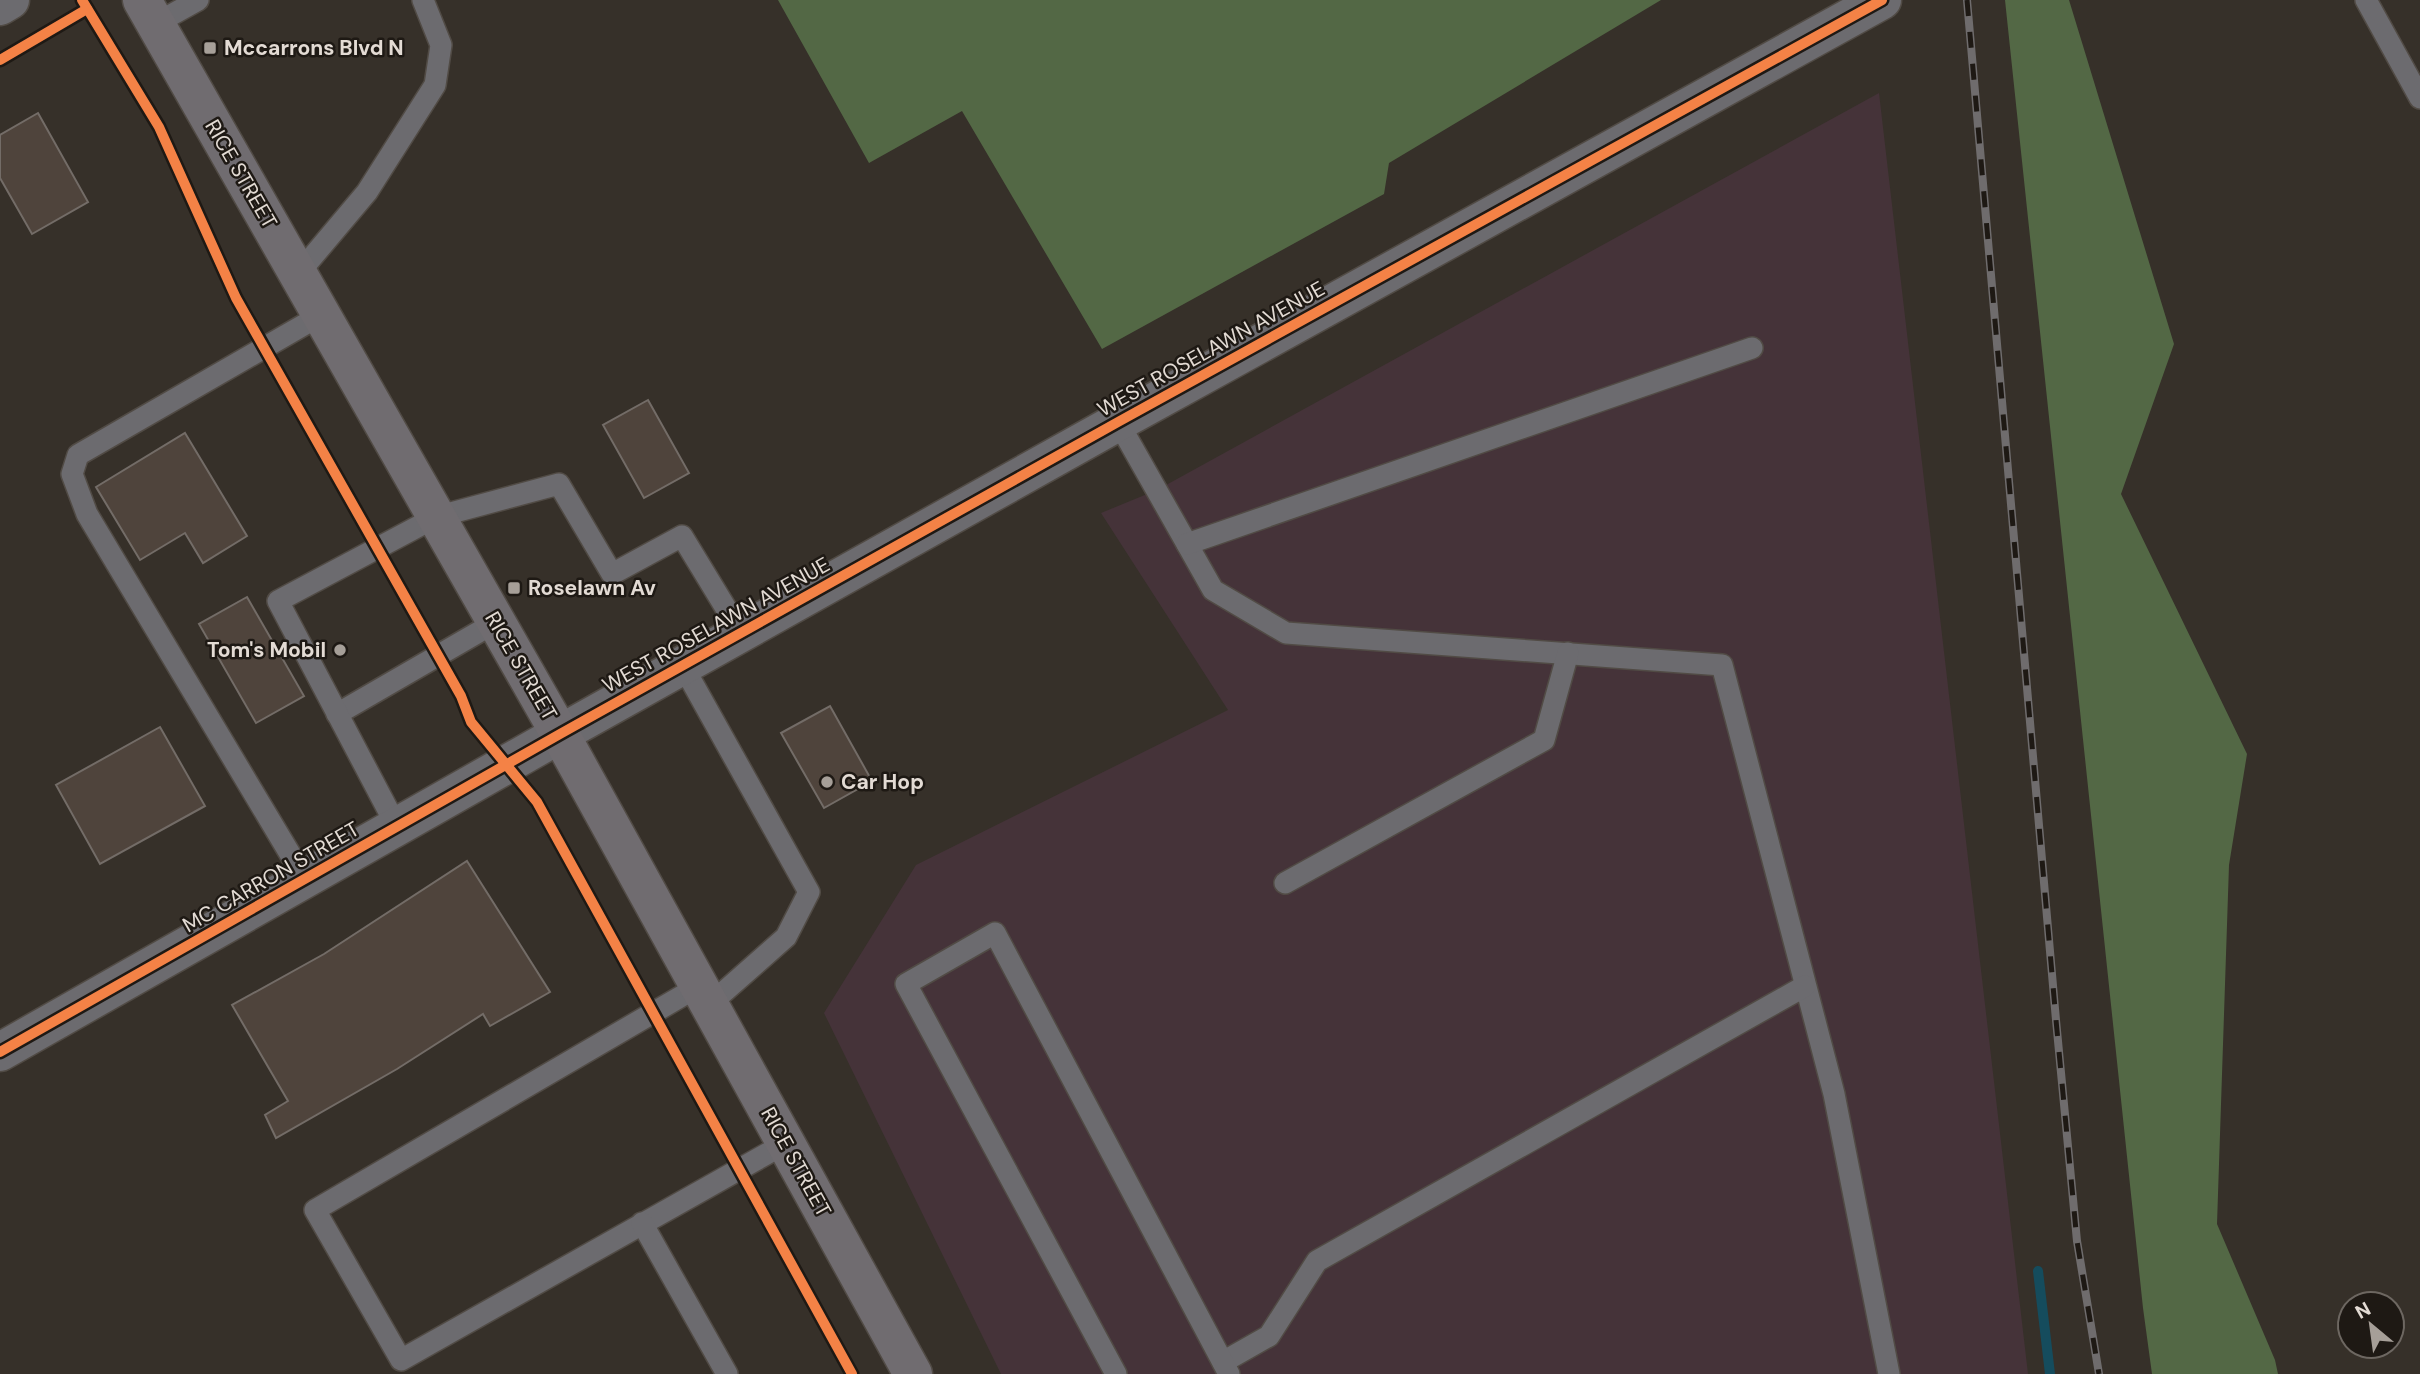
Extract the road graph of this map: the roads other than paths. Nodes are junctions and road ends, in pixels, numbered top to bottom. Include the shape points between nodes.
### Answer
1 (10, 0) edge
2 (198, 0) edge
3 (423, 0) edge
4 (1882, 0) edge
5 (2366, 0) edge
6 (0, 6) edge
7 (148, 12) edge
8 (2420, 97) edge
9 (298, 274) junction
10 (321, 315) junction
11 (1752, 348) dead end
12 (1118, 422) junction
13 (436, 517) junction
14 (1187, 544) junction
15 (496, 622) junction
16 (741, 634) junction
17 (1569, 653) junction
18 (682, 666) junction
19 (337, 714) junction
20 (560, 734) junction
21 (397, 827) junction
22 (305, 879) junction
23 (1285, 883) dead end
24 (1805, 986) junction
25 (704, 995) junction
26 (0, 1052) edge
27 (786, 1143) junction
28 (642, 1223) junction
29 (1226, 1368) edge
30 (727, 1374) edge
31 (913, 1374) edge
32 (1116, 1374) edge
33 (1889, 1374) edge

1 - 6 street
2 - 7 lane
3 - 9 lane via 441,45 435,85 367,192
4 - 12 street, WEST ROSELAWN AVENUE
5 - 8 lane
7 - 9 main road, RICE STREET
9 - 10 main road, RICE STREET
10 - 13 main road, RICE STREET
10 - 22 lane via 78,455 72,474 87,514
11 - 14 lane
12 - 14 lane
12 - 16 street, WEST ROSELAWN AVENUE
13 - 15 main road, RICE STREET
13 - 16 lane via 559,484 612,574 682,536
13 - 19 lane via 278,601
14 - 17 lane via 1213,590 1286,633
15 - 19 lane
15 - 20 main road, RICE STREET
16 - 18 street, WEST ROSELAWN AVENUE
17 - 23 lane via 1544,740
17 - 24 lane via 1722,665
18 - 20 street, WEST ROSELAWN AVENUE
18 - 25 lane via 809,891 786,937
19 - 21 lane
20 - 21 street, MC CARRON STREET
20 - 25 main road, RICE STREET
21 - 22 street, MC CARRON STREET
22 - 26 street, MC CARRON STREET
24 - 29 lane via 1317,1261 1269,1336
24 - 33 lane via 1833,1094
25 - 27 main road, RICE STREET
25 - 28 lane via 316,1210 401,1360
27 - 28 lane
27 - 31 main road, RICE STREET
28 - 30 lane
29 - 32 lane via 995,933 906,984

